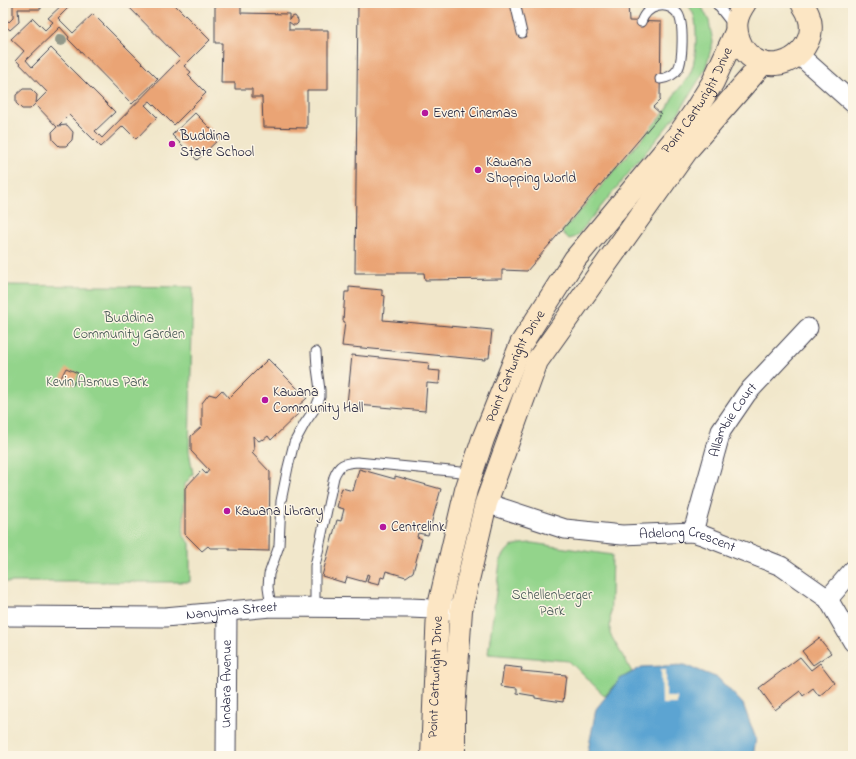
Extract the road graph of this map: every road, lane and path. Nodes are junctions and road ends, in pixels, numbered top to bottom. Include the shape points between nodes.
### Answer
1 (515, 3) edge
2 (716, 3) edge
3 (744, 3) edge
4 (810, 8) edge
5 (641, 22) dead end
6 (736, 30) junction
7 (522, 33) dead end
8 (799, 54) junction
9 (762, 63) junction
10 (660, 79) dead end
11 (853, 103) edge
12 (808, 328) dead end
13 (316, 352) dead end
14 (472, 474) junction
15 (486, 503) junction
16 (693, 532) junction
17 (853, 570) edge
18 (828, 599) junction
19 (271, 607) junction
20 (315, 608) junction
21 (438, 610) junction
22 (461, 610) junction
23 (227, 611) junction
24 (3, 616) edge
25 (853, 642) edge
26 (226, 756) edge
27 (432, 756) edge
28 (454, 756) edge

1 - 7 lane
2 - 6 lane
3 - 6 main road, Point Cartwright Drive via 736,19
4 - 8 main road via 811,31 808,43
5 - 10 lane via 649,8 660,5 674,9 679,15 681,62 675,73
6 - 9 main road via 742,47 751,57
6 - 14 main road, Point Cartwright Drive via 713,82 695,111 679,134 575,259 521,344 482,439
8 - 9 main road via 784,63
8 - 11 street
9 - 15 main road, Point Cartwright Drive via 688,149 537,361
12 - 16 street, Allambie Court via 747,393 721,431
13 - 19 lane via 320,398 294,443 288,467 281,501 279,546 269,574
14 - 20 lane via 357,462 346,463 337,468 315,566
14 - 21 main road, Point Cartwright Drive
15 - 16 street, Adelong Crescent via 565,529 622,535
15 - 22 main road, Point Cartwright Drive
16 - 18 street, Adelong Crescent via 781,566
17 - 18 street
18 - 25 street, Adelong Crescent
19 - 20 street, Nanyima Street
19 - 23 street, Nanyima Street
20 - 21 street, Nanyima Street
21 - 22 street, Nanyima Street
21 - 27 main road, Point Cartwright Drive
22 - 28 main road, Point Cartwright Drive via 454,711
23 - 24 street, Nanyima Street via 165,617
23 - 26 street, Undara Avenue

